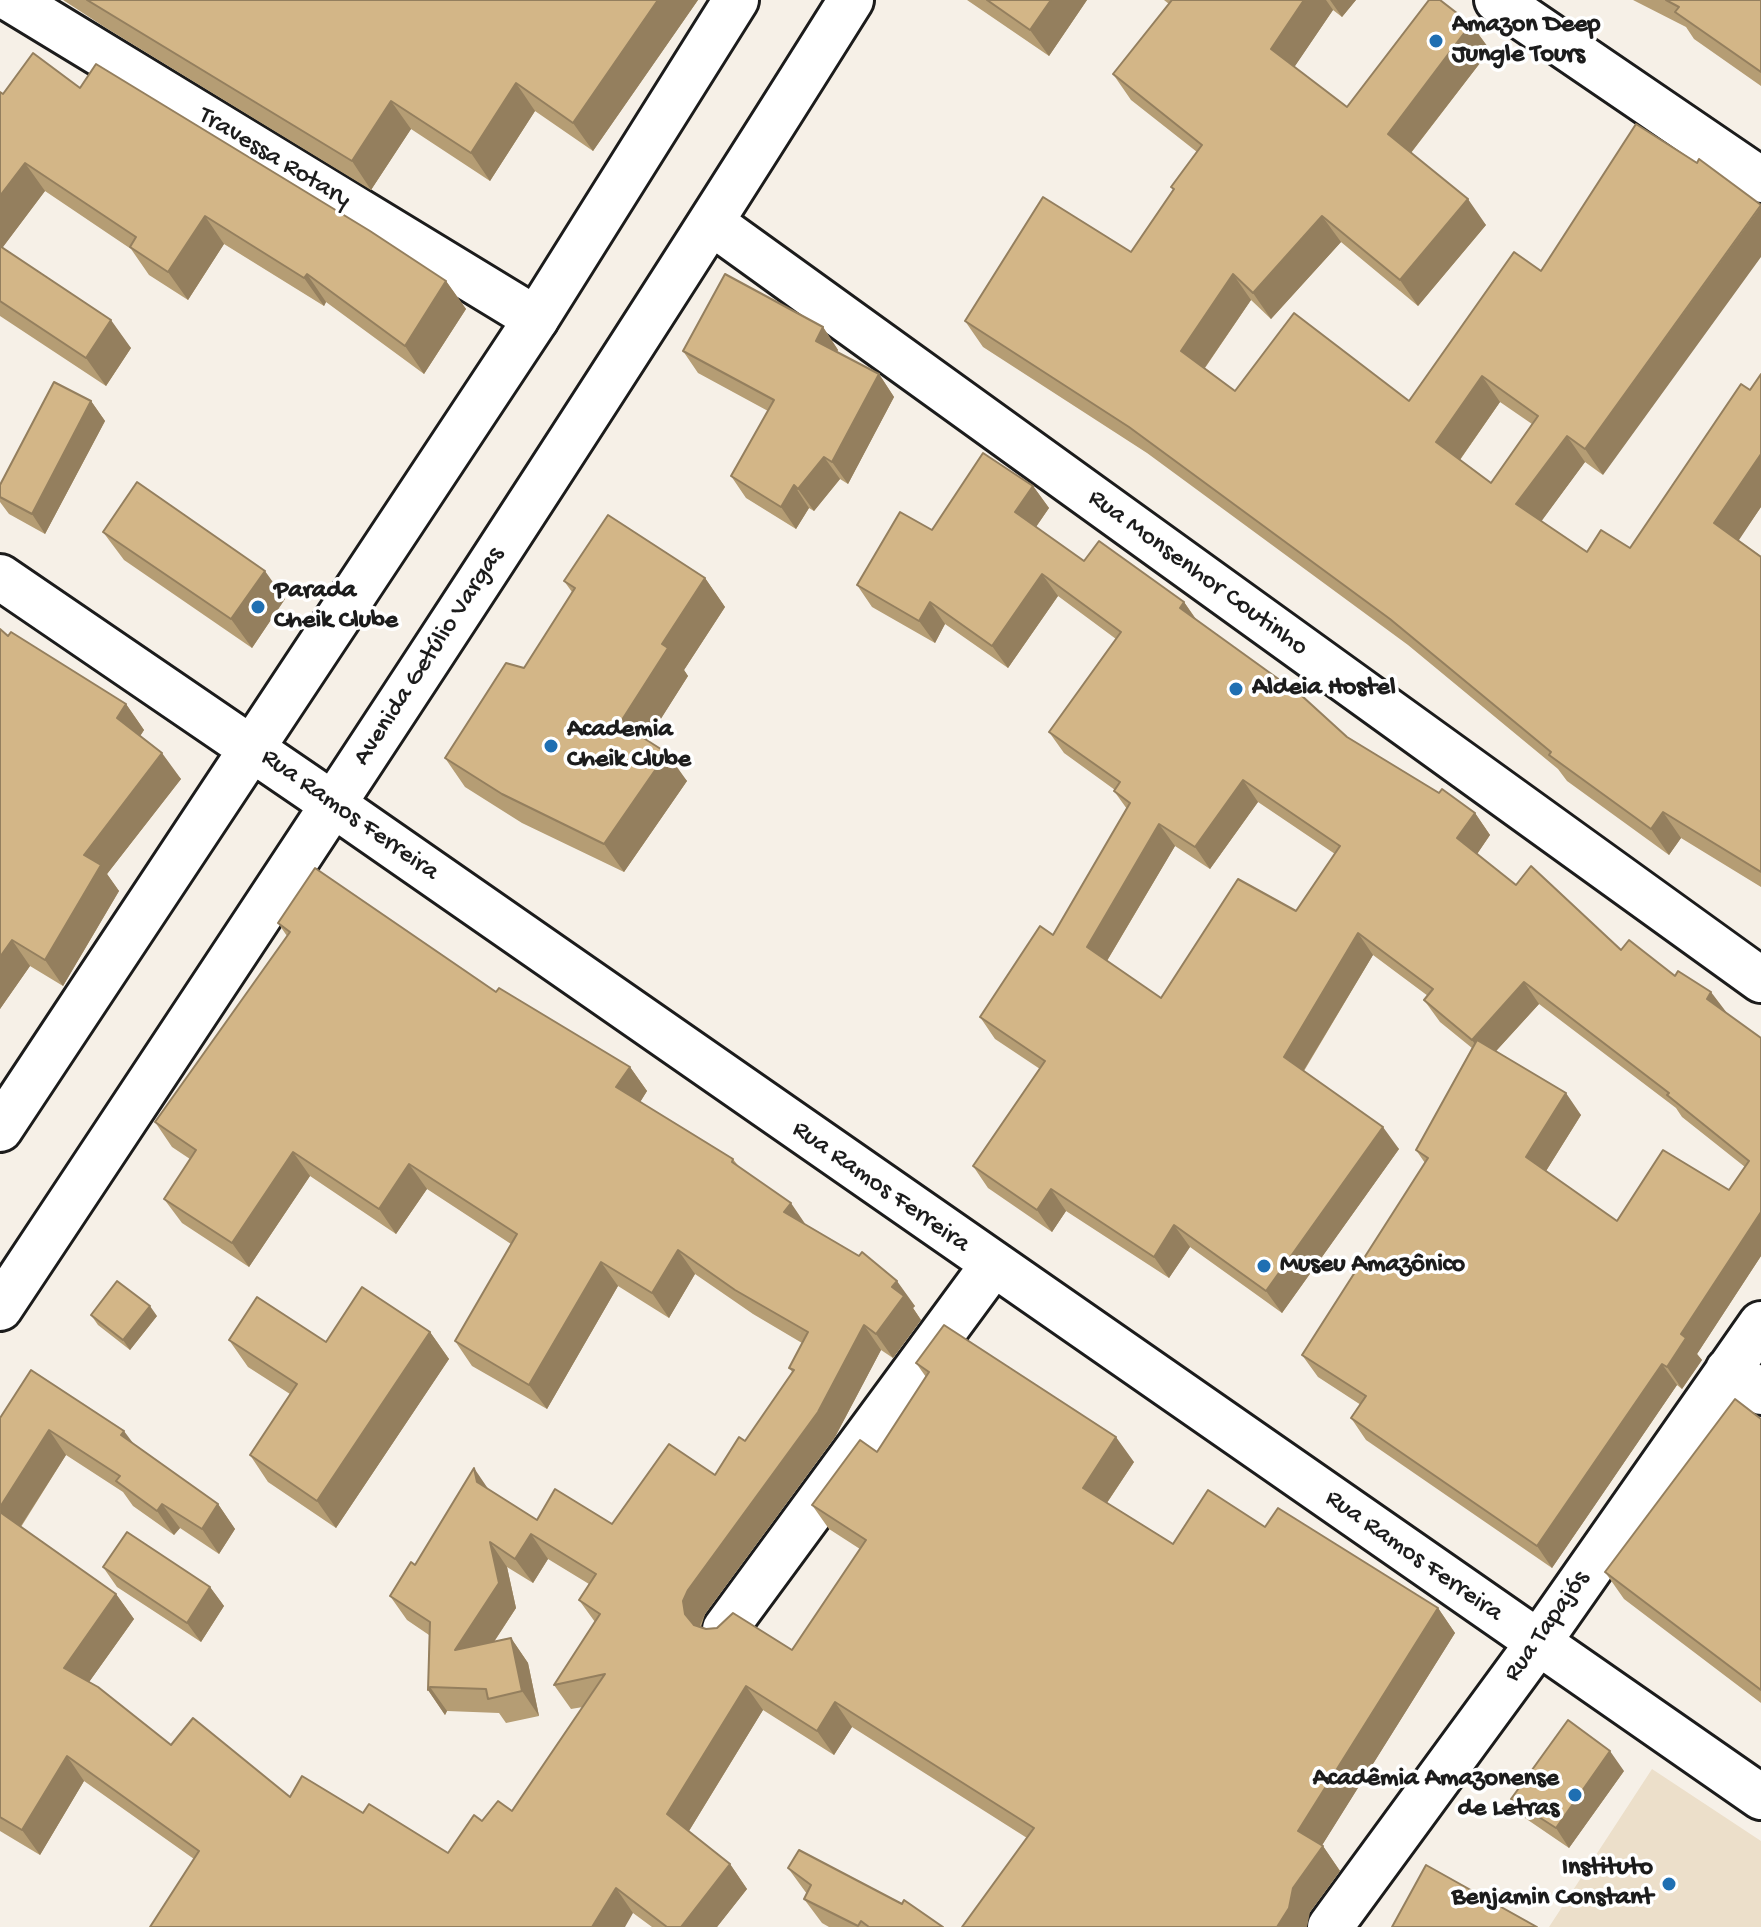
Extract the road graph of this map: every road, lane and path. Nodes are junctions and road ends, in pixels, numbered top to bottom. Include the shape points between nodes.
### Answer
1 (12, 0) edge
2 (736, 0) edge
3 (851, 0) edge
4 (1503, 2) edge
5 (1761, 180) edge
6 (712, 223) junction
7 (536, 319) junction
8 (0, 577) edge
9 (251, 746) junction
10 (334, 805) junction
11 (1761, 980) edge
12 (0, 1129) edge
13 (992, 1266) junction
14 (0, 1308) edge
15 (1761, 1324) edge
16 (1744, 1381) edge
17 (725, 1629) edge
18 (1538, 1643) junction
19 (1761, 1797) edge
20 (1330, 1927) edge

1 - 7 street, Travessa Rotary
2 - 7 street
3 - 6 street, Avenida Getúlio Vargas
4 - 5 street
6 - 10 street, Avenida Getúlio Vargas
6 - 11 street, Rua Monsenhor Coutinho
7 - 9 street
8 - 9 street, Rua Ramos Ferreira
9 - 10 street, Rua Ramos Ferreira
9 - 12 street
10 - 13 street, Rua Ramos Ferreira
10 - 14 street, Avenida Getúlio Vargas
13 - 17 street
13 - 18 street, Rua Ramos Ferreira
15 - 16 street, Rua Tapajós
16 - 18 street, Rua Tapajós
18 - 19 street, Rua Ramos Ferreira
18 - 20 street, Rua Tapajós

